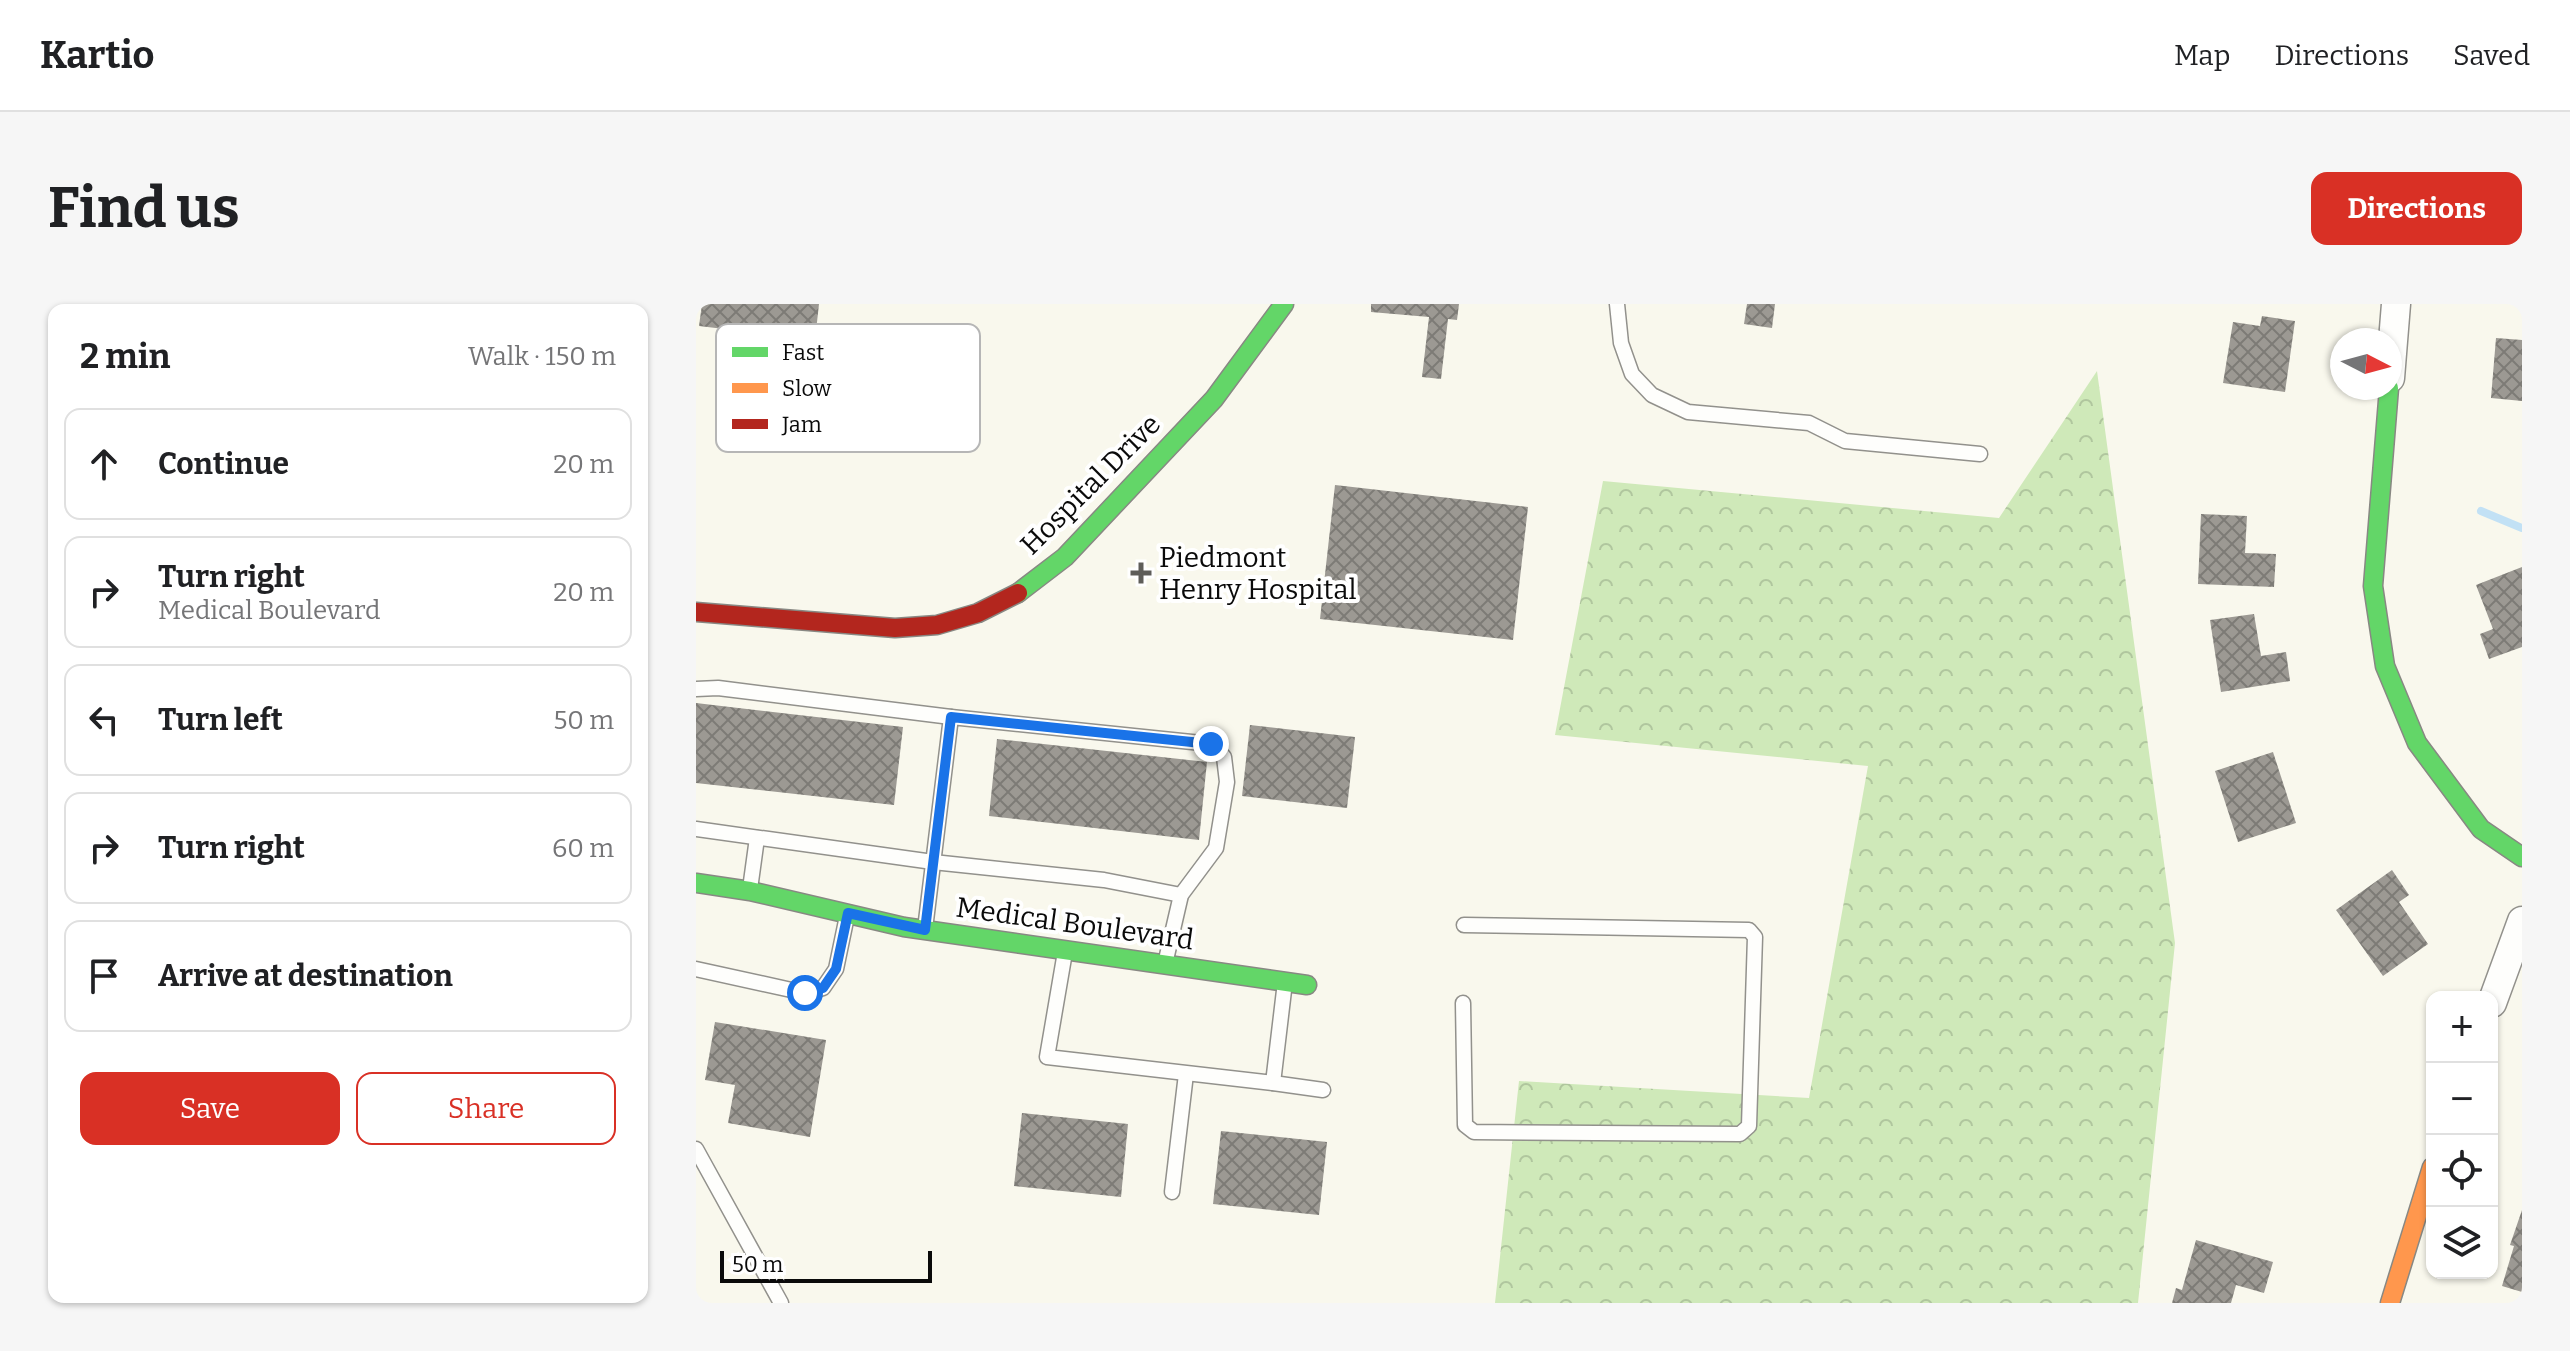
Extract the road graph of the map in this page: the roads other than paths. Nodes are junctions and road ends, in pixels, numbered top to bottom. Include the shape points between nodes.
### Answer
1 (1284, 304) edge
2 (1617, 304) edge
3 (2396, 304) edge
4 (2394, 328) edge
5 (2388, 400) edge
6 (1980, 454) dead end
7 (696, 612) edge
8 (696, 689) edge
9 (951, 717) junction
10 (696, 829) edge
11 (757, 838) junction
12 (2522, 857) edge
13 (933, 862) junction
14 (696, 883) edge
15 (750, 891) junction
16 (1181, 895) junction
17 (848, 913) junction
18 (2522, 921) edge
19 (1464, 925) dead end
20 (925, 930) junction
21 (1065, 950) junction
22 (1165, 964) junction
23 (696, 969) edge
24 (1285, 981) junction
25 (1307, 985) dead end
26 (2496, 991) edge
27 (1463, 1003) dead end
28 (1186, 1074) junction
29 (1273, 1083) junction
30 (1323, 1090) dead end
31 (696, 1149) edge
32 (2426, 1186) edge
33 (1172, 1192) dead end
34 (781, 1303) edge
35 (2390, 1303) edge

1 - 7 street, Hospital Drive via 1214,399 1065,557 1019,592 951,621 895,628
2 - 6 lane via 1621,343 1632,374 1652,395 1688,412 1809,423 1845,441
3 - 4 street
5 - 12 street via 2373,586 2385,666 2417,743 2481,829
8 - 9 lane
9 - 13 lane
9 - 16 lane via 1211,744 1224,757 1227,782 1216,848
10 - 11 lane
11 - 13 lane
11 - 15 lane
13 - 16 lane via 1104,880
13 - 20 lane
14 - 15 street, Medical Boulevard
15 - 17 street, Medical Boulevard
16 - 22 lane
17 - 20 street, Medical Boulevard
17 - 23 lane via 836,969 823,988 805,993
18 - 26 street
19 - 27 lane via 1749,930 1755,937 1749,1126 1740,1134 1474,1132 1465,1125
20 - 21 street, Medical Boulevard
21 - 22 street, Medical Boulevard
21 - 28 lane via 1047,1057
22 - 24 street, Medical Boulevard
24 - 25 street, Medical Boulevard
24 - 29 lane
28 - 29 lane
28 - 33 lane
29 - 30 lane
31 - 34 lane
32 - 35 street

